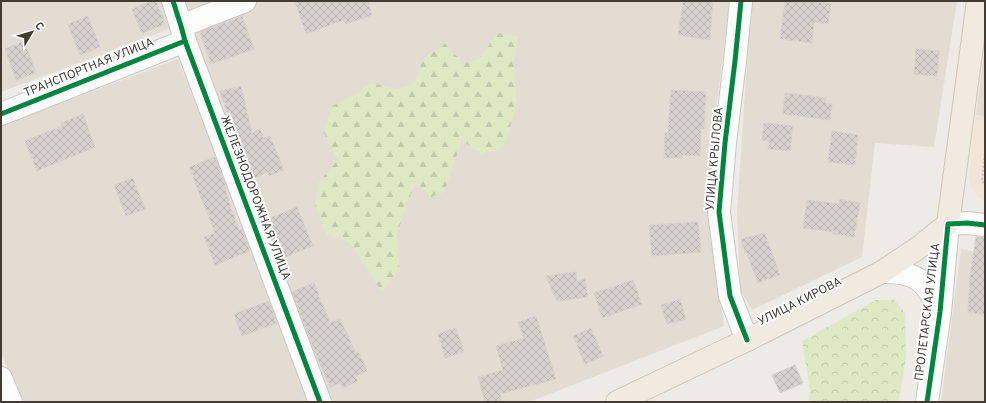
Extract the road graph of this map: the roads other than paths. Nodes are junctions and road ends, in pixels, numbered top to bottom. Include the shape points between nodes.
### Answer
1 (173, 1) edge
2 (245, 1) edge
3 (742, 1) edge
4 (978, 1) edge
5 (183, 33) junction
6 (1, 114) edge
7 (948, 224) junction
8 (985, 225) edge
9 (882, 272) junction
10 (940, 312) junction
11 (747, 340) junction
12 (1, 378) edge
13 (11, 402) edge
14 (320, 402) edge
15 (617, 402) edge
16 (928, 402) edge

1 - 5 street, ЖЕЛЕЗНОДОРОЖНАЯ УЛИЦА
2 - 5 street, ТРАНСПОРТНАЯ УЛИЦА
3 - 11 street, УЛИЦА КРЫЛОВА via 719,212 730,296
4 - 7 main road, ПРОЛЕТАРСКАЯ УЛИЦА
5 - 6 street, ТРАНСПОРТНАЯ УЛИЦА
5 - 14 street, ЖЕЛЕЗНОДОРОЖНАЯ УЛИЦА
7 - 8 street
7 - 9 main road, УЛИЦА КИРОВА
7 - 10 street, ПРОЛЕТАРСКАЯ УЛИЦА
9 - 10 street via 912,275 932,294
9 - 11 main road, УЛИЦА КИРОВА
10 - 16 street, ПРОЛЕТАРСКАЯ УЛИЦА
11 - 15 main road, УЛИЦА КИРОВА
12 - 13 street

